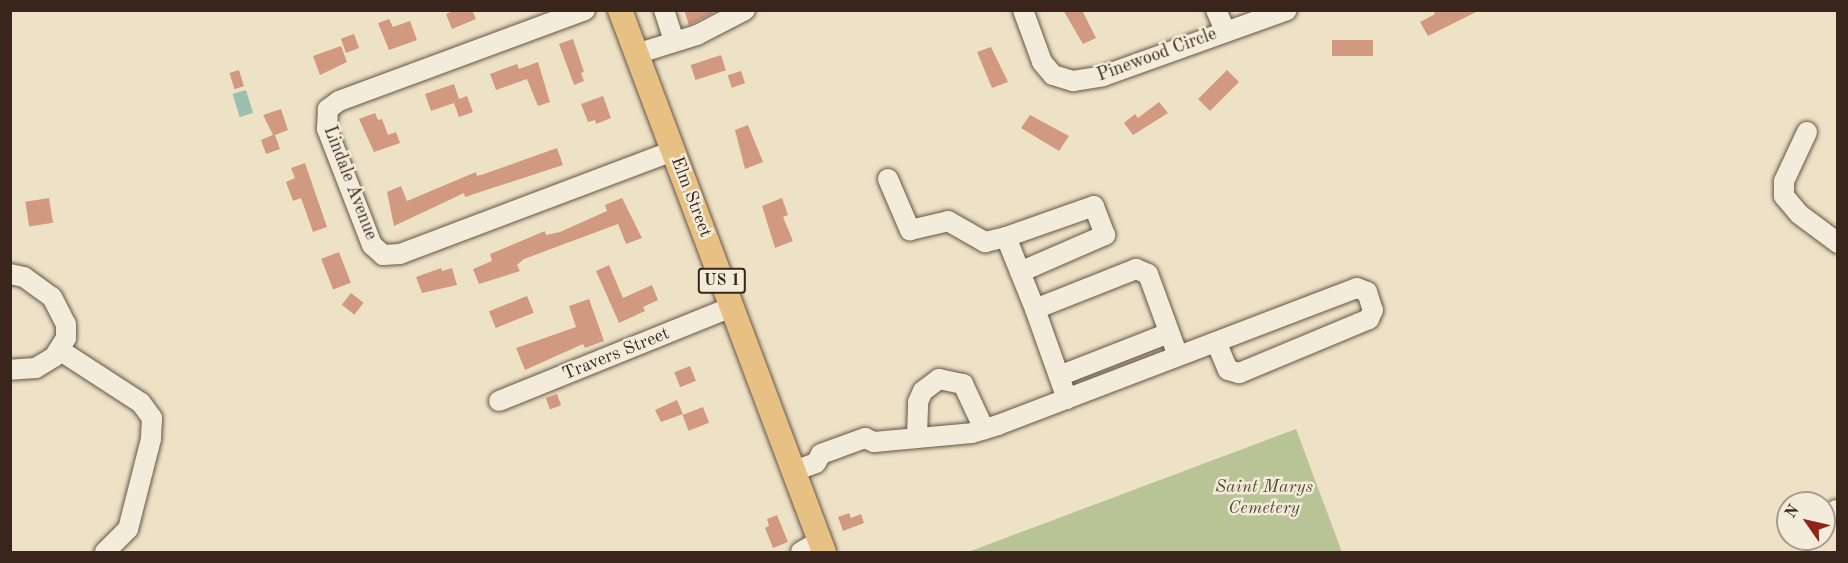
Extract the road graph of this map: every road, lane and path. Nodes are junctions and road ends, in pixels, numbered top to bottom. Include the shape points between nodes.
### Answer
1 (585, 10) edge
2 (620, 10) edge
3 (664, 10) edge
4 (745, 10) edge
5 (1023, 10) edge
6 (1216, 10) edge
7 (1287, 10) edge
8 (1225, 30) junction
9 (674, 40) junction
10 (636, 54) junction
11 (1807, 132) dead end
12 (673, 151) junction
13 (888, 179) dead end
14 (1006, 237) junction
15 (1838, 243) edge
16 (1020, 272) junction
17 (10, 274) edge
18 (732, 307) junction
19 (1035, 309) junction
20 (1169, 333) junction
21 (1216, 342) junction
22 (61, 351) junction
23 (1178, 356) junction
24 (10, 370) edge
25 (1059, 376) junction
26 (1067, 399) junction
27 (499, 401) dead end
28 (984, 429) junction
29 (917, 436) junction
30 (805, 467) junction
31 (815, 548) edge
32 (105, 552) edge

1 - 12 street, Lindale Avenue via 339,101 328,110 327,129 372,245 383,255 399,254
2 - 10 main road, Elm Street / US 1
3 - 9 street
4 - 9 street via 697,35
5 - 8 street, Pinewood Circle via 1042,62 1053,75 1073,81 1103,76
6 - 8 street
7 - 8 street, Pinewood Circle
9 - 10 street
10 - 12 main road, Elm Street / US 1
11 - 15 street via 1784,181 1784,196 1799,214
12 - 18 main road, Elm Street / US 1
13 - 14 street via 910,230 948,221 985,242
14 - 16 street
14 - 16 street via 1088,206 1097,210 1106,235
16 - 19 street
17 - 22 street via 37,285 63,313 66,338
18 - 27 street, Travers Street
18 - 30 main road, Elm Street / US 1
19 - 20 street via 1143,270
19 - 25 street
20 - 23 street
20 - 25 street
21 - 21 street via 1357,288 1366,292 1373,310 1369,319 1239,373 1228,370
21 - 23 street
22 - 24 street via 36,368
22 - 32 street via 141,403 152,418 151,439 128,529
23 - 26 street
25 - 26 street
26 - 28 street
28 - 29 street
28 - 29 street via 963,384 939,379 923,391 918,402
29 - 30 street via 874,442 869,450 822,467
30 - 31 main road, Elm Street / US 1

